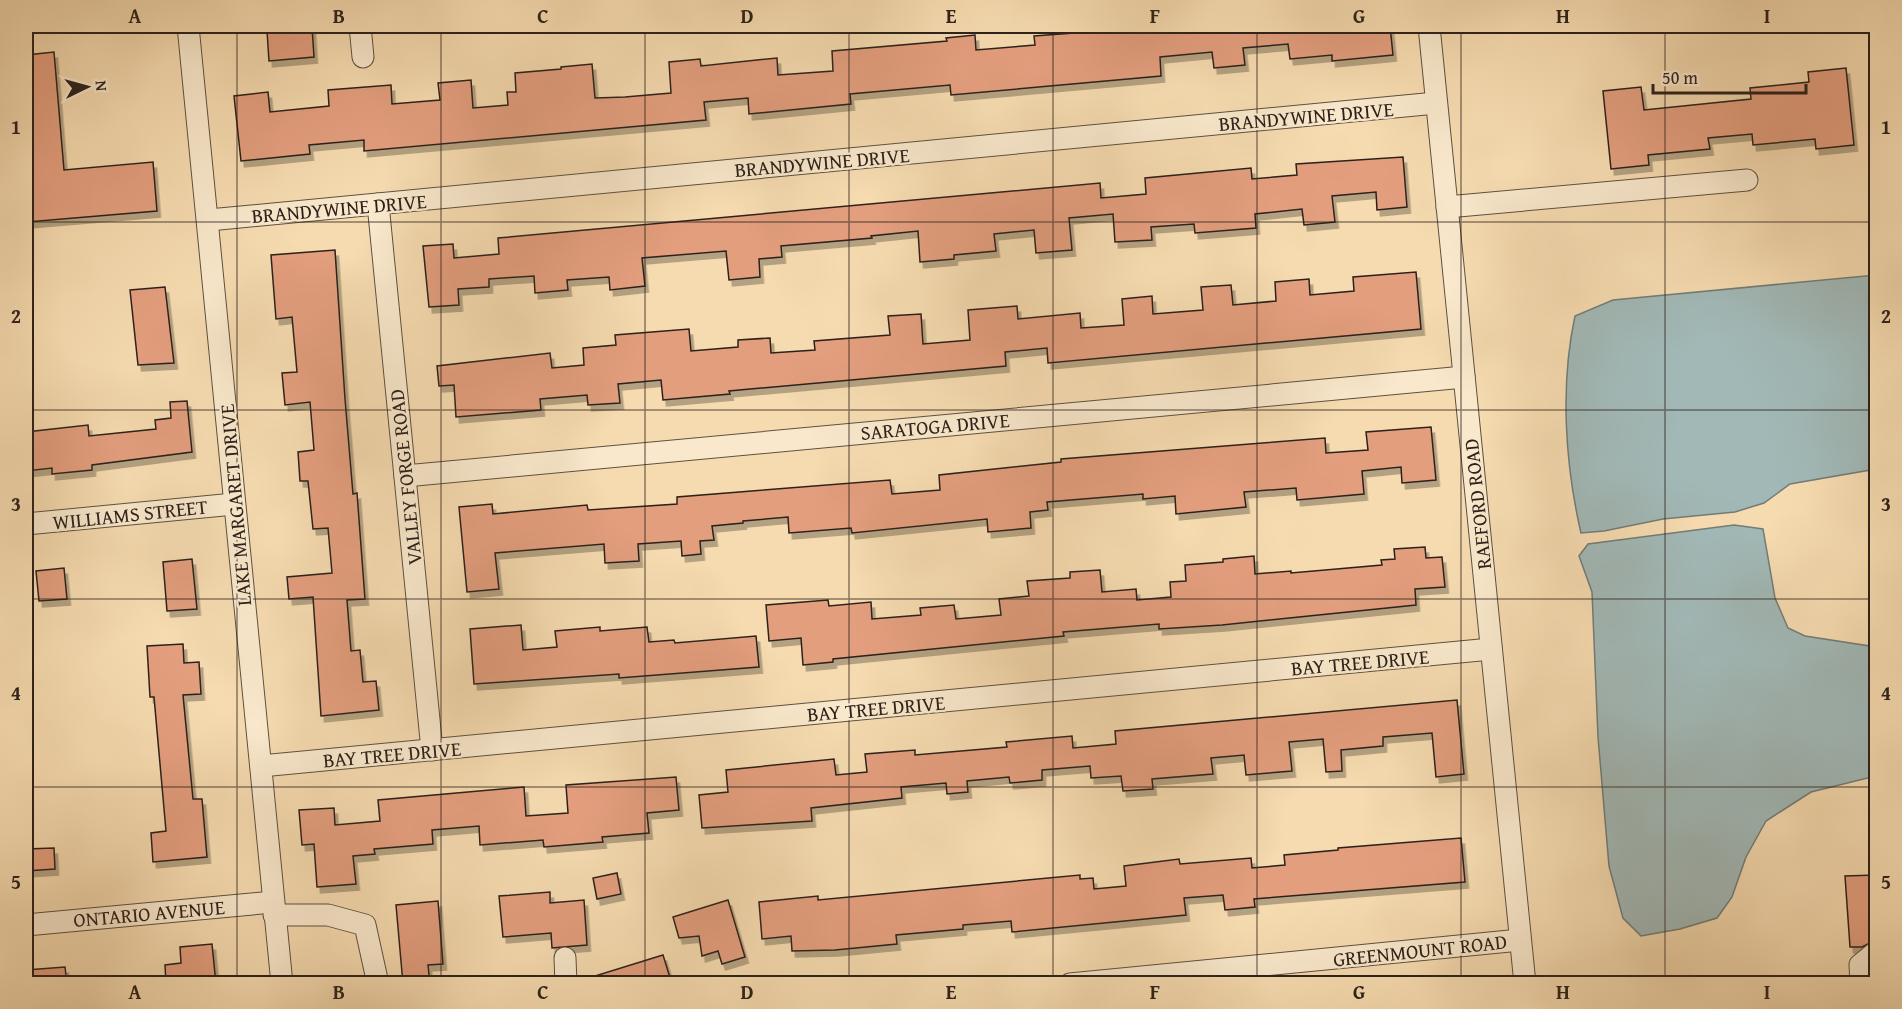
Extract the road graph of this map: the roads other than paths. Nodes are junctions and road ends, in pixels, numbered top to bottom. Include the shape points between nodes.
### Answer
1 (188, 26) edge
2 (360, 26) edge
3 (1429, 26) edge
4 (363, 57) dead end
5 (1436, 104) junction
6 (1747, 180) dead end
7 (378, 204) junction
8 (1447, 207) junction
9 (209, 220) junction
10 (1464, 376) junction
11 (405, 476) junction
12 (234, 504) junction
13 (26, 524) edge
14 (1491, 650) junction
15 (432, 750) junction
16 (261, 766) junction
17 (274, 908) junction
18 (26, 925) edge
19 (1520, 940) junction
20 (1876, 952) edge
21 (565, 958) dead end
22 (282, 984) edge
23 (378, 984) edge
24 (566, 984) edge
25 (1070, 984) edge
26 (1525, 984) edge
27 (1862, 984) edge

1 - 9 street, LAKE MARGARET DRIVE
2 - 4 street
3 - 5 street, RAEFORD ROAD
5 - 7 street, BRANDYWINE DRIVE
5 - 8 street, RAEFORD ROAD
6 - 8 street
7 - 9 street, BRANDYWINE DRIVE
7 - 11 street, VALLEY FORGE ROAD
8 - 10 street, RAEFORD ROAD
9 - 12 street, LAKE MARGARET DRIVE
10 - 11 street, SARATOGA DRIVE
10 - 14 street, RAEFORD ROAD
11 - 15 street, VALLEY FORGE ROAD
12 - 13 street, WILLIAMS STREET
12 - 16 street, LAKE MARGARET DRIVE
14 - 15 street, BAY TREE DRIVE
14 - 19 street, RAEFORD ROAD
15 - 16 street, BAY TREE DRIVE
16 - 17 street, LAKE MARGARET DRIVE
17 - 18 street, ONTARIO AVENUE
17 - 22 street, LAKE MARGARET DRIVE
17 - 23 street, ONTARIO AVENUE via 328,915 364,925
19 - 25 street, GREENMOUNT ROAD
19 - 26 street, RAEFORD ROAD
20 - 27 street via 1860,965
21 - 24 street

